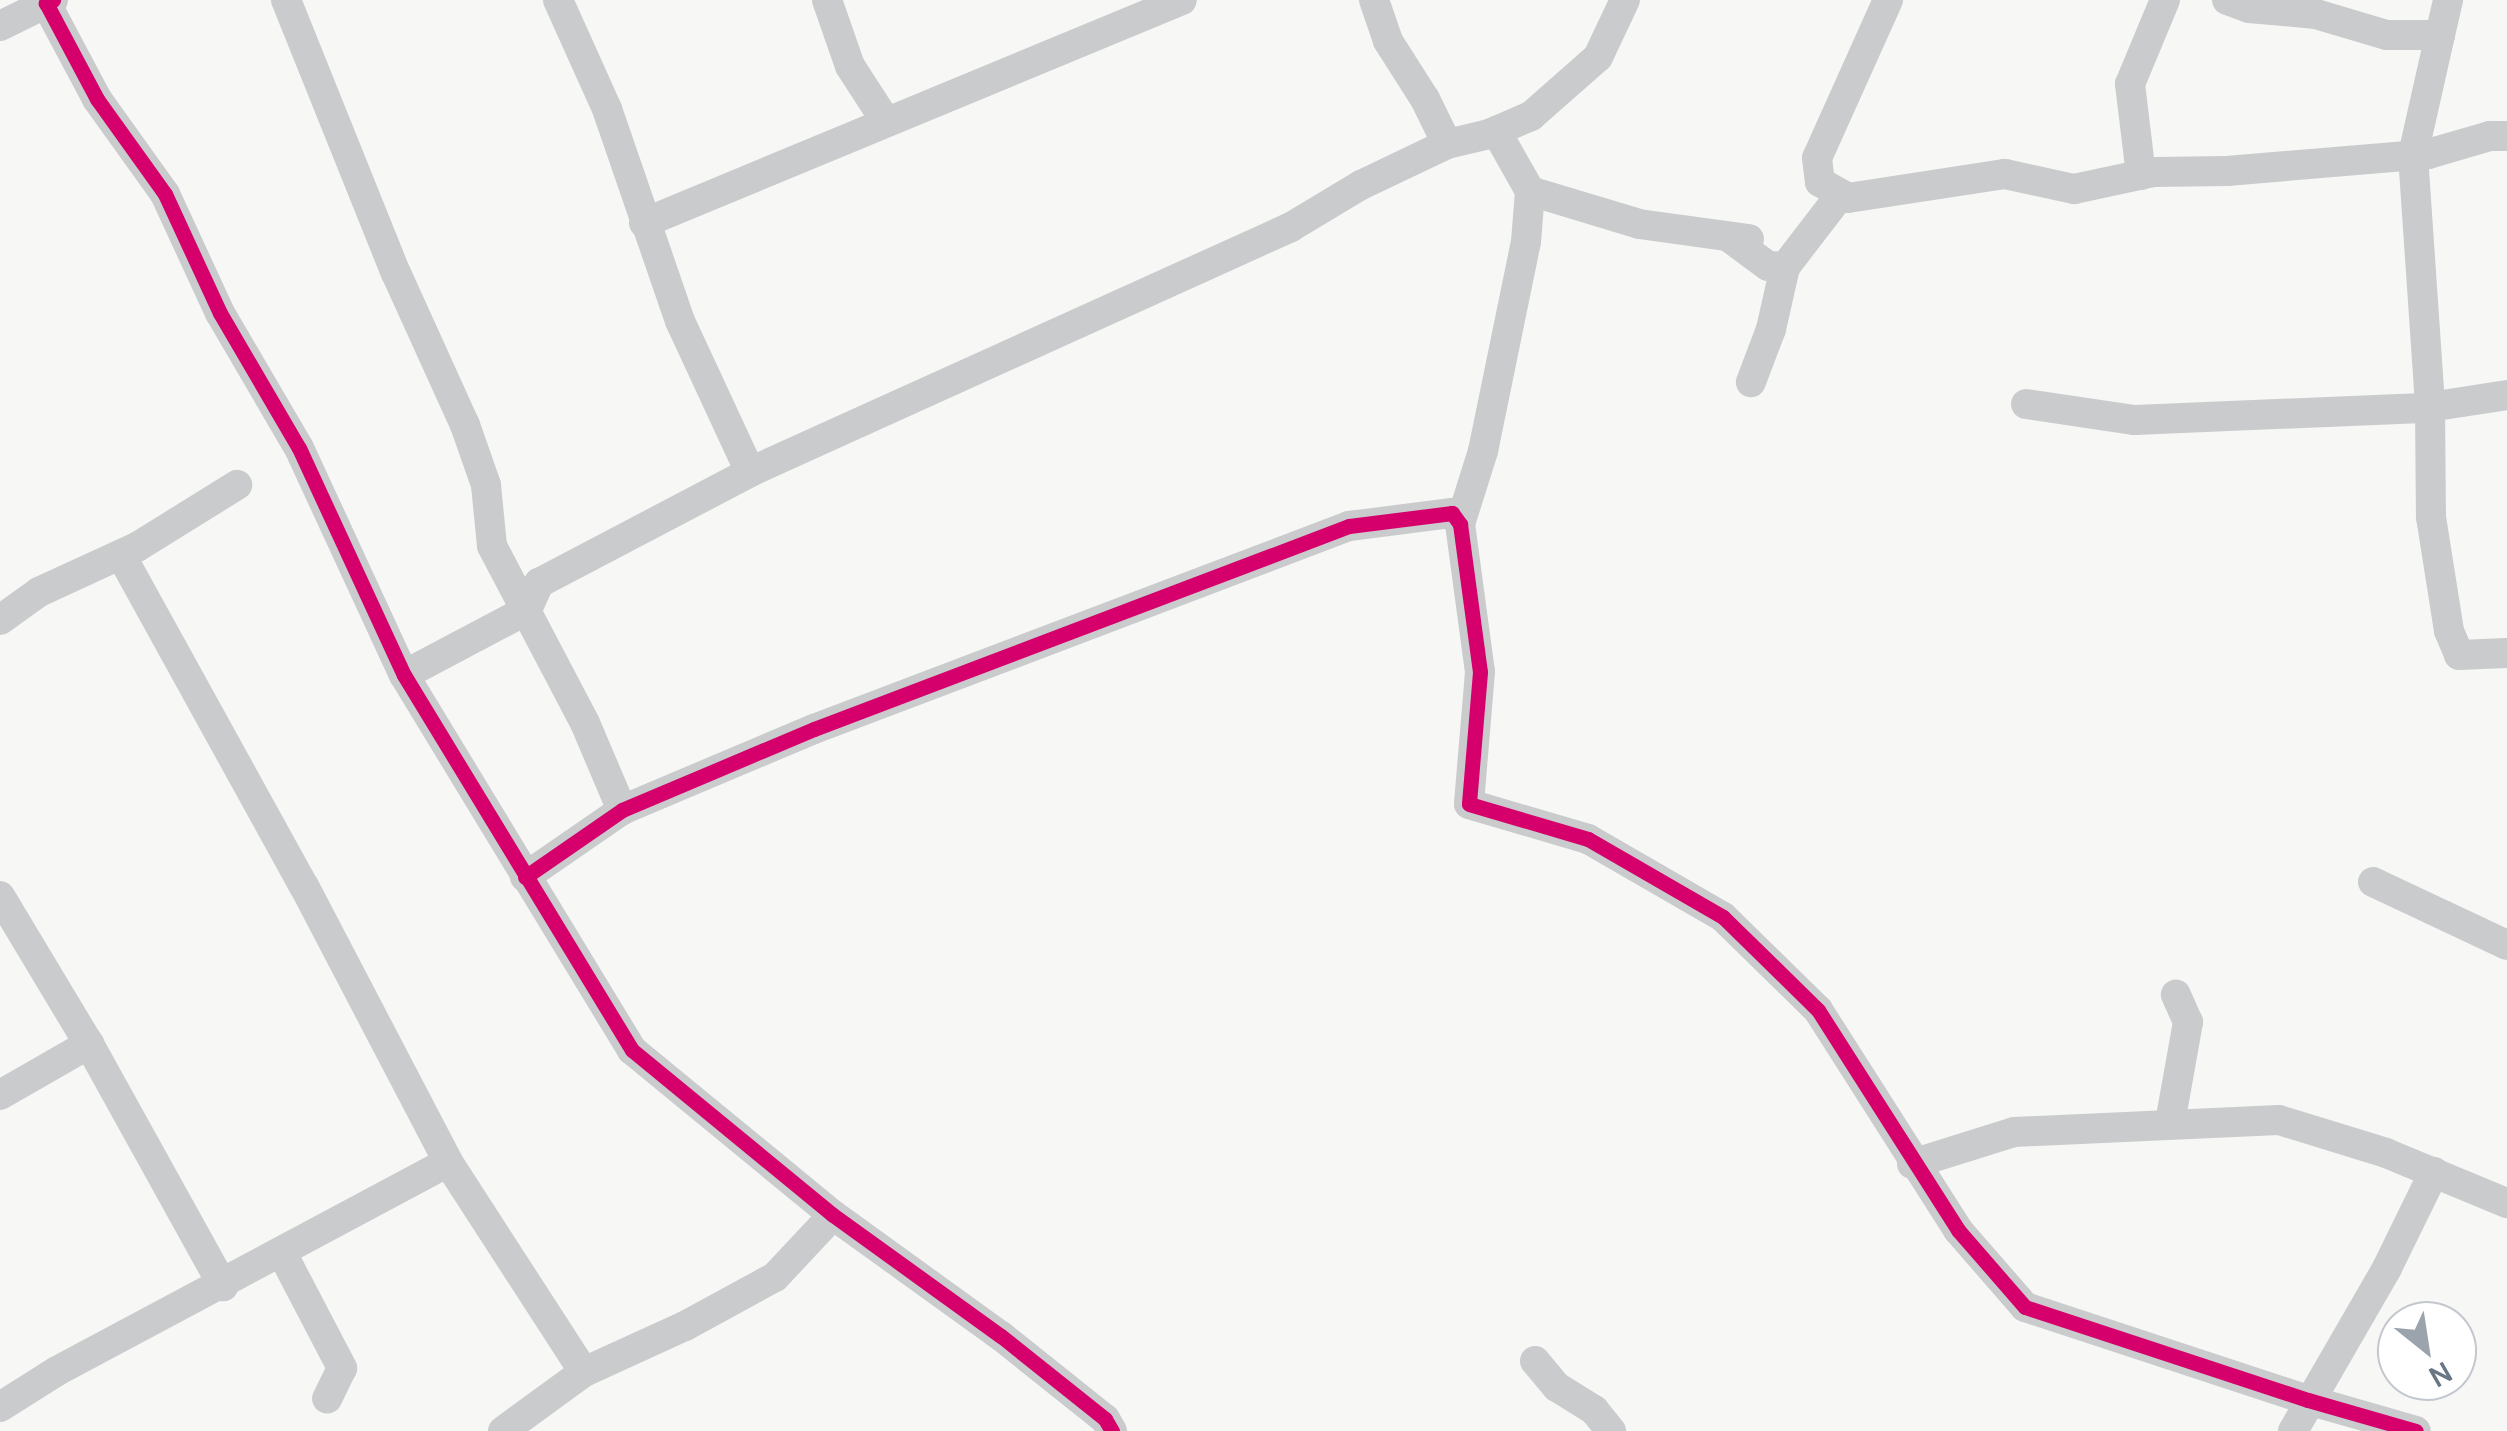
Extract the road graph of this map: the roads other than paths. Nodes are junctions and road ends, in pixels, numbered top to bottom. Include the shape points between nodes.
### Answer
1 (286, 0) edge
2 (558, 0) edge
3 (827, 0) edge
4 (1182, 0) edge
5 (1374, 0) edge
6 (1625, 0) edge
7 (1888, 0) edge
8 (2165, 0) edge
9 (2227, 0) edge
10 (2448, 0) edge
11 (49, 2) edge
12 (0, 26) edge
13 (2440, 35) junction
14 (885, 120) junction
15 (1496, 132) junction
16 (2507, 136) edge
17 (1447, 144) junction
18 (2413, 155) junction
19 (2141, 175) junction
20 (631, 182) junction
21 (1530, 191) junction
22 (1841, 194) junction
23 (691, 202) junction
24 (644, 222) junction
25 (1785, 267) junction
26 (1751, 382) dead end
27 (2507, 394) edge
28 (2026, 404) dead end
29 (2430, 407) junction
30 (750, 472) junction
31 (238, 485) dead end
32 (1460, 524) junction
33 (120, 555) junction
34 (527, 610) junction
35 (0, 620) edge
36 (2507, 653) edge
37 (404, 675) junction
38 (622, 810) junction
39 (525, 877) junction
40 (2372, 882) dead end
41 (0, 896) edge
42 (2507, 945) edge
43 (2176, 995) dead end
44 (88, 1044) junction
45 (0, 1095) edge
46 (2170, 1123) junction
47 (448, 1162) junction
48 (1912, 1164) junction
49 (2434, 1172) junction
50 (2507, 1204) edge
51 (833, 1215) junction
52 (282, 1253) junction
53 (223, 1286) junction
54 (1535, 1361) dead end
55 (584, 1372) junction
56 (327, 1399) dead end
57 (2308, 1400) junction
58 (0, 1408) edge
59 (503, 1431) edge
60 (1112, 1431) edge
61 (1611, 1431) edge
62 (2293, 1431) edge
63 (2416, 1431) edge

1 - 34 street via 396,273 466,425 486,485 492,546
2 - 20 street
3 - 14 street via 850,66
4 - 14 street
5 - 17 street via 1388,40
6 - 15 street via 1598,57 1531,116
7 - 22 street via 1817,158 1820,182
8 - 19 street via 2130,84
9 - 13 street via 2316,14 2387,35
10 - 13 street
11 - 12 street
11 - 37 street via 97,99 164,194 220,312 299,448
13 - 18 street
14 - 23 street
15 - 17 street
15 - 21 street
16 - 18 street
17 - 30 street via 1290,227
18 - 19 street
18 - 29 street
19 - 22 street via 2074,188 2004,174
20 - 23 street
20 - 24 street
21 - 25 street via 1639,224 1740,238 1768,266
21 - 32 street via 1514,318
22 - 25 street
23 - 24 street
24 - 30 street via 680,322
25 - 26 street
27 - 29 street
28 - 29 street via 2135,420
29 - 36 street via 2432,517 2449,631 2459,655
30 - 34 street via 539,582
31 - 33 street
32 - 38 street via 1452,513 1349,526 814,729
32 - 48 street via 1480,672 1469,804 1588,838 1723,917 1818,1010
33 - 35 street via 39,592
33 - 47 street
34 - 37 street
34 - 38 street
37 - 39 street
38 - 39 street
39 - 51 street via 632,1050
40 - 42 street
41 - 44 street
43 - 46 street via 2188,1022
44 - 45 street
44 - 53 street
46 - 48 street via 2014,1132
46 - 49 street via 2279,1120
47 - 52 street
47 - 55 street
48 - 57 street via 1958,1230 2026,1307
49 - 50 street
49 - 57 street via 2388,1268
51 - 55 street via 774,1277
51 - 60 street via 1000,1336
52 - 53 street
52 - 56 street via 342,1368
53 - 58 street via 57,1371
54 - 61 street
55 - 59 street
57 - 62 street
57 - 63 street

